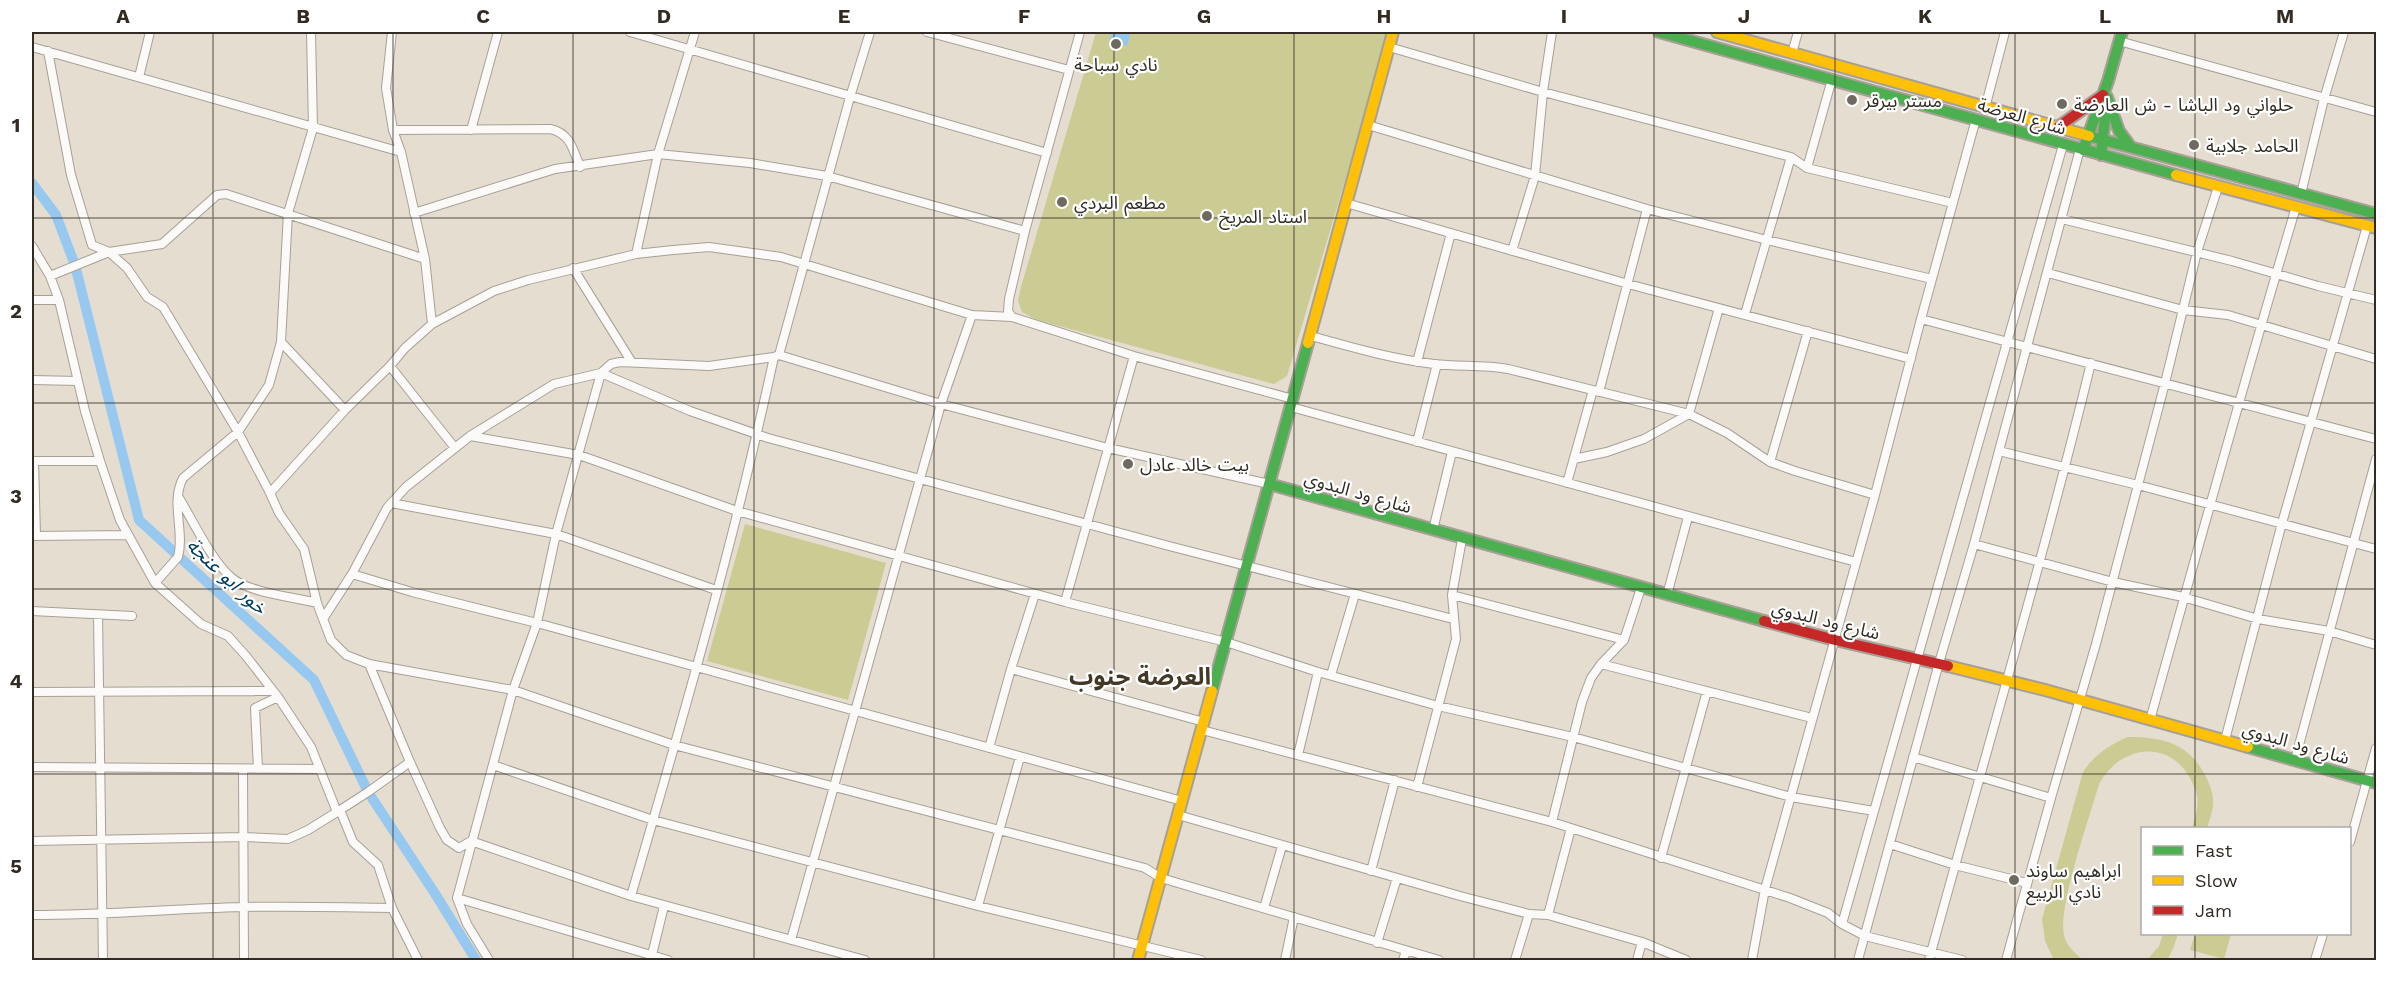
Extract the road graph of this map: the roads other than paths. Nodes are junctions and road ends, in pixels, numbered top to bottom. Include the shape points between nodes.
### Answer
1 (150, 32) edge
2 (311, 32) edge
3 (392, 32) edge
4 (498, 32) edge
5 (630, 32) edge
6 (694, 32) edge
7 (870, 32) edge
8 (927, 32) edge
9 (1080, 32) edge
10 (1393, 32) edge
11 (1552, 32) edge
12 (1659, 32) edge
13 (1717, 32) edge
14 (1798, 32) edge
15 (2006, 32) edge
16 (2344, 32) edge
17 (2121, 36) edge
18 (1389, 47) junction
19 (32, 48) edge
20 (690, 49) junction
21 (48, 51) junction
22 (1792, 53) junction
23 (1069, 70) junction
24 (139, 77) junction
25 (1832, 79) junction
26 (1543, 92) junction
27 (2105, 96) junction
28 (850, 97) junction
29 (2324, 99) junction
30 (1985, 108) junction
31 (2376, 112) edge
32 (1976, 119) junction
33 (1368, 125) junction
34 (2058, 127) junction
35 (313, 128) junction
36 (393, 130) junction
37 (471, 130) junction
38 (2088, 135) junction
39 (2104, 139) junction
40 (2063, 145) junction
41 (2130, 146) junction
42 (2082, 150) junction
43 (401, 152) junction
44 (1047, 153) junction
45 (658, 154) junction
46 (2101, 155) junction
47 (1791, 157) junction
48 (580, 167) junction
49 (1807, 168) junction
50 (828, 176) junction
51 (1535, 176) junction
52 (2218, 187) junction
53 (2301, 194) junction
54 (1346, 202) junction
55 (1953, 203) junction
56 (2296, 207) junction
57 (1647, 209) junction
58 (288, 213) junction
59 (414, 213) junction
60 (2376, 214) edge
61 (2062, 219) junction
62 (2372, 227) edge
63 (1025, 231) junction
64 (1451, 233) junction
65 (1767, 240) junction
66 (32, 246) edge
67 (1512, 251) junction
68 (109, 252) junction
69 (2197, 252) junction
70 (636, 254) junction
71 (425, 259) junction
72 (804, 263) junction
73 (573, 268) junction
74 (2048, 273) junction
75 (2276, 274) junction
76 (50, 276) junction
77 (1932, 279) junction
78 (1628, 284) junction
79 (2346, 294) junction
80 (32, 300) edge
81 (59, 300) junction
82 (2376, 300) edge
83 (1719, 308) junction
84 (2183, 310) junction
85 (1746, 314) junction
86 (972, 315) junction
87 (1012, 317) junction
88 (1921, 319) junction
89 (432, 324) junction
90 (2259, 326) junction
91 (1808, 331) junction
92 (1311, 336) junction
93 (281, 342) junction
94 (2007, 343) junction
95 (2333, 347) junction
96 (2027, 348) junction
97 (776, 356) junction
98 (1134, 356) junction
99 (1911, 359) junction
100 (2376, 359) edge
101 (631, 361) junction
102 (1417, 362) junction
103 (2091, 363) junction
104 (1437, 364) junction
105 (390, 366) junction
106 (601, 373) junction
107 (32, 380) edge
108 (78, 381) junction
109 (2165, 383) junction
110 (1596, 391) junction
111 (1292, 403) junction
112 (2240, 403) junction
113 (941, 404) junction
114 (345, 410) junction
115 (1689, 414) junction
116 (2311, 422) junction
117 (238, 432) junction
118 (757, 435) junction
119 (470, 436) junction
120 (2376, 439) edge
121 (1417, 442) junction
122 (455, 448) junction
123 (1108, 448) junction
124 (1999, 451) junction
125 (1452, 452) junction
126 (579, 455) junction
127 (1574, 459) junction
128 (2376, 459) edge
129 (33, 460) edge
130 (100, 461) junction
131 (1770, 462) junction
132 (2065, 468) junction
133 (920, 479) junction
134 (1567, 483) junction
135 (1269, 484) junction
136 (2138, 485) junction
137 (270, 493) junction
138 (1875, 495) junction
139 (178, 496) junction
140 (391, 503) junction
141 (2211, 505) junction
142 (737, 511) junction
143 (1688, 517) junction
144 (1087, 524) junction
145 (2282, 524) junction
146 (1433, 530) junction
147 (556, 534) junction
148 (128, 535) junction
149 (34, 536) edge
150 (1462, 538) junction
151 (2355, 542) junction
152 (1974, 544) junction
153 (2376, 549) edge
154 (898, 556) junction
155 (1856, 562) junction
156 (2042, 562) junction
157 (1248, 565) junction
158 (352, 574) junction
159 (2113, 582) junction
160 (155, 583) junction
161 (1641, 588) junction
162 (716, 590) junction
163 (1035, 594) junction
164 (1355, 594) junction
165 (1452, 595) junction
166 (1667, 595) junction
167 (2183, 597) junction
168 (1065, 602) junction
169 (317, 603) junction
170 (32, 611) edge
171 (98, 616) junction
172 (132, 616) dead end
173 (323, 619) junction
174 (1453, 619) junction
175 (2258, 620) junction
176 (537, 623) junction
177 (2329, 631) junction
178 (1624, 640) junction
179 (1834, 640) junction
180 (1226, 642) junction
181 (2376, 645) edge
182 (1916, 658) junction
183 (1939, 663) junction
184 (369, 664) junction
185 (1601, 664) junction
186 (695, 666) junction
187 (1011, 669) junction
188 (1318, 672) junction
189 (1331, 675) junction
190 (2006, 680) junction
191 (513, 690) junction
192 (32, 692) edge
193 (1707, 692) junction
194 (98, 693) junction
195 (276, 694) junction
196 (2080, 700) junction
197 (1438, 706) junction
198 (855, 711) junction
199 (1812, 718) junction
200 (2150, 720) junction
201 (1203, 726) junction
202 (1573, 737) junction
203 (2224, 740) junction
204 (674, 746) junction
205 (989, 748) junction
206 (2376, 748) edge
207 (1298, 755) junction
208 (1020, 757) junction
209 (1913, 757) junction
210 (2295, 760) junction
211 (410, 762) junction
212 (493, 765) junction
213 (100, 766) junction
214 (1686, 767) junction
215 (32, 768) edge
216 (243, 769) junction
217 (319, 769) junction
218 (258, 770) junction
219 (1980, 777) junction
220 (1395, 780) junction
221 (2372, 782) edge
222 (1417, 787) junction
223 (834, 788) junction
224 (1791, 796) junction
225 (2050, 798) junction
226 (1182, 801) junction
227 (338, 811) junction
228 (1874, 812) junction
229 (1178, 815) junction
230 (653, 820) junction
231 (1552, 822) junction
232 (1571, 828) junction
233 (998, 831) junction
234 (243, 837) junction
235 (2351, 837) edge
236 (103, 840) junction
237 (32, 841) edge
238 (471, 841) junction
239 (1890, 844) junction
240 (1282, 846) junction
241 (1661, 858) junction
242 (813, 863) junction
243 (1955, 865) junction
244 (1371, 871) junction
245 (1161, 878) junction
246 (1397, 878) junction
247 (2028, 883) junction
248 (1765, 890) junction
249 (631, 896) junction
250 (457, 898) junction
251 (664, 906) junction
252 (978, 906) junction
253 (243, 907) junction
254 (392, 908) junction
255 (1264, 908) junction
256 (1529, 914) junction
257 (32, 915) edge
258 (101, 915) junction
259 (1548, 915) junction
260 (1294, 917) junction
261 (1842, 924) junction
262 (2322, 935) edge
263 (1865, 936) junction
264 (791, 940) junction
265 (1642, 942) junction
266 (1377, 943) junction
267 (1143, 946) junction
268 (1406, 951) junction
269 (1930, 957) edge
270 (652, 958) edge
271 (103, 960) edge
272 (244, 960) edge
273 (418, 960) edge
274 (489, 960) edge
275 (668, 960) edge
276 (865, 960) edge
277 (1138, 960) edge
278 (1202, 960) edge
279 (1286, 960) edge
280 (1403, 960) edge
281 (1439, 960) edge
282 (1515, 960) edge
283 (1637, 960) edge
284 (1686, 960) edge
285 (1752, 960) edge
286 (1858, 960) edge
287 (1962, 960) edge
288 (2006, 960) edge
289 (2315, 960) edge

1 - 24 street
2 - 35 street
3 - 36 street via 386,88
4 - 37 street
5 - 20 street
6 - 20 street
7 - 28 street
8 - 23 street
9 - 23 street
10 - 18 street
11 - 26 street
12 - 25 street, شارع العرضة
13 - 22 street, شارع العرضة
14 - 22 street
15 - 30 street
16 - 29 street
17 - 27 street
17 - 29 street
18 - 26 street
18 - 33 street
19 - 21 street
20 - 28 street
20 - 45 street
21 - 24 street
21 - 68 street via 71,175 92,245
22 - 30 street, شارع العرضة
23 - 44 street
24 - 35 street
25 - 32 street, شارع العرضة
25 - 49 street
26 - 47 street
26 - 51 street
27 - 34 street
27 - 38 street
27 - 39 street
27 - 41 street via 2119,131
28 - 44 street
28 - 50 street
29 - 31 street
29 - 53 street
30 - 34 street, شارع العرضة
32 - 40 street, شارع العرضة
32 - 55 street
33 - 51 street
33 - 54 street
34 - 38 street, شارع العرضة
35 - 43 street
35 - 58 street
36 - 37 street
36 - 43 street
37 - 48 street via 559,131 566,136
38 - 39 street, شارع العرضة
38 - 42 street
39 - 41 street, شارع العرضة
39 - 46 street
40 - 42 street, شارع العرضة
40 - 94 street
41 - 53 street, شارع العرضة
42 - 46 street, شارع العرضة
42 - 61 street
43 - 59 street
44 - 63 street
45 - 48 street
45 - 50 street via 785,167
45 - 70 street
46 - 52 street, شارع العرضة
47 - 49 street
47 - 65 street
48 - 59 street via 555,169
49 - 55 street
50 - 63 street
50 - 72 street
51 - 57 street
51 - 67 street
52 - 56 street, شارع العرضة
52 - 69 street
53 - 60 street, شارع العرضة
54 - 64 street
54 - 92 street
55 - 77 street
56 - 62 street, شارع العرضة
56 - 75 street
57 - 65 street
57 - 78 street
58 - 68 street via 235,196 217,195 162,244
58 - 71 street
58 - 93 street
59 - 71 street
61 - 69 street
61 - 74 street
62 - 79 street
63 - 87 street via 1008,300
64 - 67 street
64 - 102 street
65 - 77 street
65 - 85 street
66 - 76 street
67 - 78 street
68 - 76 street
68 - 117 street via 128,268 147,297 163,307
69 - 75 street
69 - 84 street
70 - 72 street via 709,248
70 - 73 street
71 - 89 street
72 - 86 street
72 - 97 street
73 - 89 street via 494,291
73 - 101 street
74 - 84 street
74 - 96 street
75 - 79 street
75 - 90 street
76 - 81 street
77 - 88 street
78 - 83 street
78 - 110 street
79 - 82 street
79 - 95 street
80 - 81 street
81 - 108 street
83 - 85 street
83 - 115 street
84 - 90 street via 2228,315
84 - 109 street
85 - 91 street
86 - 87 street
86 - 113 street
87 - 98 street
88 - 94 street
88 - 99 street
89 - 105 street
90 - 95 street
90 - 112 street
91 - 99 street
91 - 131 street
92 - 102 street
92 - 111 street
93 - 114 street
93 - 117 street via 270,385
94 - 96 street
94 - 182 street
95 - 100 street
95 - 116 street
96 - 103 street
96 - 124 street
97 - 101 street via 709,366
97 - 113 street
97 - 118 street
98 - 111 street
98 - 123 street
99 - 138 street
101 - 106 street via 611,364
102 - 104 street
103 - 109 street
103 - 132 street
104 - 110 street via 1488,365
104 - 121 street
105 - 114 street
105 - 122 street
106 - 118 street
106 - 119 street via 554,384
106 - 126 street
107 - 108 street
108 - 130 street
109 - 112 street
109 - 136 street
110 - 115 street
110 - 127 street
111 - 121 street
111 - 135 street
112 - 116 street
112 - 141 street
113 - 123 street
113 - 133 street
114 - 137 street
115 - 127 street via 1644,439
115 - 131 street via 1727,433
116 - 120 street
116 - 145 street
117 - 137 street
117 - 139 street via 183,478
118 - 133 street
118 - 142 street
119 - 122 street
119 - 126 street
121 - 125 street
122 - 140 street
123 - 135 street
123 - 144 street
124 - 132 street
124 - 152 street
125 - 134 street
125 - 146 street
126 - 142 street
126 - 147 street
127 - 134 street
128 - 151 street
129 - 130 street
129 - 149 street
130 - 148 street
131 - 138 street
132 - 136 street
132 - 156 street
133 - 144 street
133 - 154 street
134 - 143 street
135 - 146 street, شارع ود البدوي
135 - 157 street
136 - 141 street
136 - 159 street
137 - 169 street via 304,549
138 - 155 street
139 - 160 street via 178,557
139 - 169 street via 213,555 233,579 253,588
140 - 147 street
140 - 158 street
141 - 145 street
141 - 167 street
142 - 154 street
142 - 162 street
143 - 155 street
143 - 166 street
144 - 157 street
144 - 168 street
145 - 151 street
145 - 175 street
146 - 150 street, شارع ود البدوي
147 - 162 street
147 - 176 street
148 - 149 street
148 - 160 street
150 - 161 street, شارع ود البدوي
150 - 165 street
151 - 153 street
151 - 177 street
152 - 156 street
152 - 183 street
154 - 163 street
154 - 198 street
155 - 179 street
156 - 159 street
156 - 190 street
157 - 164 street
157 - 180 street
158 - 173 street
158 - 176 street
159 - 167 street
159 - 196 street
160 - 195 street via 201,624 228,636
161 - 166 street, شارع ود البدوي
161 - 178 street
162 - 186 street
163 - 168 street
163 - 187 street
164 - 174 street
164 - 189 street
165 - 174 street
165 - 178 street
166 - 179 street, شارع ود البدوي
167 - 175 street
167 - 200 street
168 - 180 street
169 - 173 street
170 - 171 street
171 - 172 street
171 - 194 street
173 - 184 street via 335,646
174 - 197 street via 1456,639
175 - 177 street
175 - 203 street
176 - 186 street
176 - 191 street
177 - 181 street
177 - 210 street
178 - 185 street
179 - 182 street, شارع ود البدوي
179 - 199 street
180 - 188 street
180 - 201 street
182 - 183 street, شارع ود البدوي
182 - 228 street
183 - 190 street, شارع ود البدوي
183 - 209 street
184 - 191 street
184 - 211 street
185 - 193 street
185 - 202 street via 1591,678
186 - 198 street
186 - 204 street
187 - 201 street
187 - 205 street
188 - 189 street
188 - 207 street
189 - 197 street
190 - 196 street, شارع ود البدوي
190 - 219 street
191 - 204 street
191 - 212 street
192 - 194 street
193 - 199 street
193 - 214 street
194 - 195 street
194 - 213 street
195 - 217 street via 306,738
195 - 218 street via 255,708
196 - 200 street, شارع ود البدوي
196 - 225 street
197 - 202 street
197 - 222 street
198 - 205 street
198 - 223 street
199 - 224 street
200 - 203 street, شارع ود البدوي
201 - 207 street
201 - 226 street
202 - 214 street
202 - 231 street
203 - 210 street, شارع ود البدوي
204 - 223 street
204 - 230 street
205 - 208 street
206 - 221 street
207 - 220 street
208 - 226 street
208 - 233 street
209 - 219 street
209 - 239 street
210 - 221 street, شارع ود البدوي
211 - 227 street
211 - 238 street via 447,840 459,849
212 - 230 street
212 - 238 street
213 - 215 street
213 - 216 street
213 - 236 street
214 - 224 street
214 - 241 street
216 - 218 street
216 - 234 street
217 - 218 street
217 - 227 street
219 - 225 street
219 - 243 street
220 - 222 street
220 - 244 street
221 - 235 street
222 - 231 street
223 - 233 street
223 - 242 street
224 - 228 street
224 - 248 street
225 - 247 street
226 - 229 street
227 - 234 street via 288,839
227 - 254 street via 353,842 378,865
228 - 261 street
229 - 240 street
229 - 245 street
230 - 242 street
230 - 249 street
231 - 232 street
232 - 241 street
232 - 259 street
233 - 245 street via 1145,868
233 - 252 street
234 - 236 street
234 - 253 street
236 - 237 street
236 - 258 street
238 - 249 street
238 - 250 street
239 - 243 street
239 - 263 street
240 - 244 street
240 - 255 street
241 - 248 street
242 - 252 street
242 - 264 street
243 - 247 street
243 - 269 street
244 - 246 street
245 - 255 street
245 - 267 street
246 - 256 street
246 - 266 street
247 - 288 street
248 - 261 street via 1828,913
248 - 285 street
249 - 251 street
250 - 270 street
250 - 274 street via 467,924
251 - 264 street
251 - 270 street
252 - 267 street
253 - 254 street
253 - 258 street
253 - 272 street
254 - 273 street
255 - 260 street
256 - 259 street
256 - 282 street
257 - 258 street
258 - 271 street
259 - 265 street
260 - 266 street
260 - 279 street
261 - 263 street
262 - 289 street
263 - 269 street
263 - 286 street
264 - 276 street
265 - 283 street
265 - 284 street
266 - 268 street
267 - 277 street
267 - 278 street
268 - 280 street
268 - 281 street
269 - 287 street
270 - 275 street

